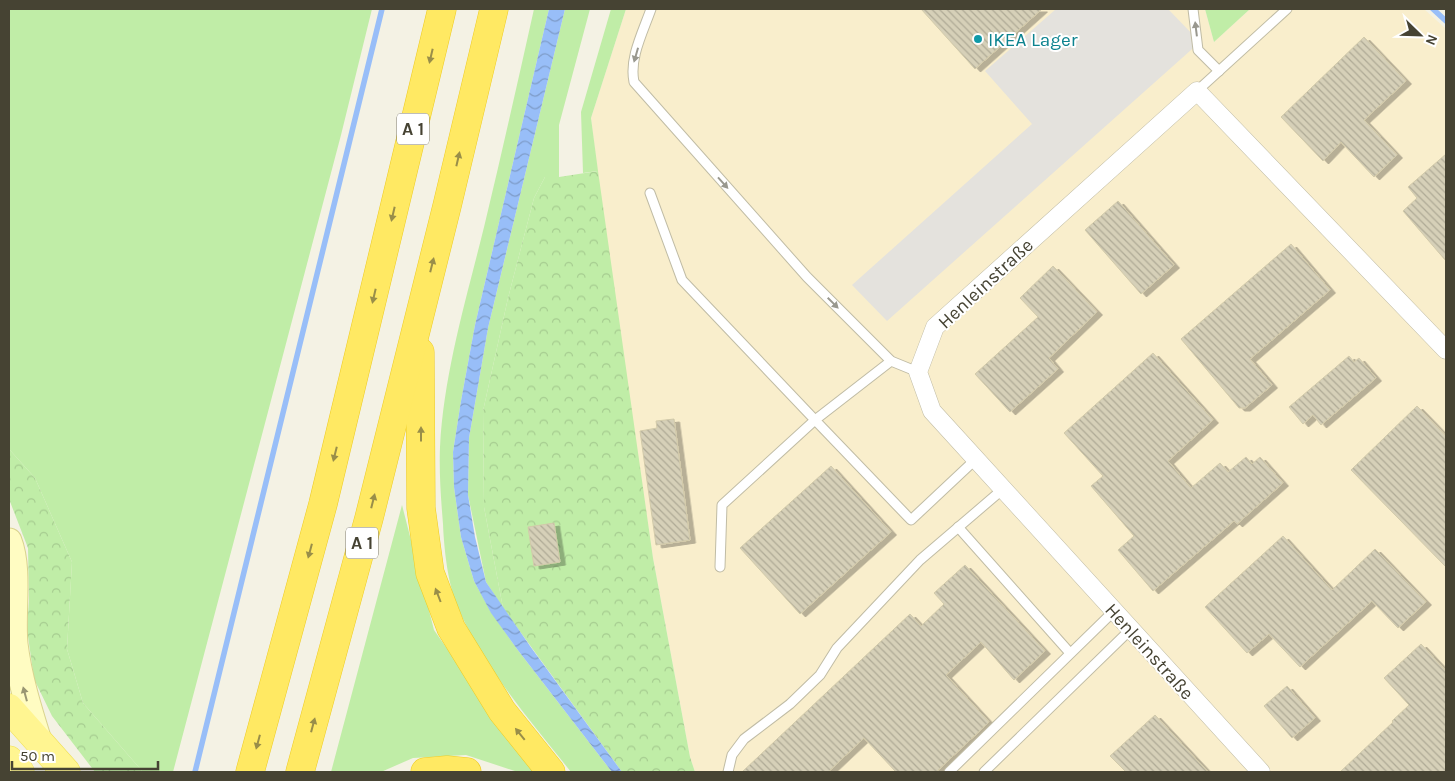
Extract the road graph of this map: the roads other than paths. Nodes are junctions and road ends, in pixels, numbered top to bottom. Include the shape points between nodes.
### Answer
1 (442, 9) edge
2 (494, 9) edge
3 (651, 9) edge
4 (1193, 9) edge
5 (1287, 9) edge
6 (1219, 71) junction
7 (1197, 91) junction
8 (650, 193) dead end
9 (420, 312) junction
10 (1446, 350) edge
11 (892, 361) junction
12 (918, 372) junction
13 (814, 420) junction
14 (976, 460) junction
15 (1003, 489) junction
16 (958, 527) junction
17 (9, 541) edge
18 (720, 568) dead end
19 (1114, 612) junction
20 (11, 614) edge
21 (1130, 630) junction
22 (1070, 653) junction
23 (9, 708) edge
24 (39, 741) junction
25 (9, 760) edge
26 (20, 772) edge
27 (66, 772) edge
28 (250, 772) edge
29 (300, 772) edge
30 (426, 772) edge
31 (467, 772) edge
32 (550, 772) edge
33 (728, 772) edge
34 (950, 772) edge
35 (984, 772) edge
36 (1261, 772) edge

1 -> 28 highway, A 1 via 323,504
9 -> 2 highway, A 1
3 -> 11 lane via 634,57 634,82 807,277
6 -> 4 lane via 1198,50
5 - 6 lane
6 - 7 lane
7 - 10 street
7 - 12 street, Henleinstraße via 935,327
8 - 13 lane via 682,280
29 -> 9 highway, A 1 via 369,518
32 -> 9 highway via 502,711 456,637 430,573 421,508
11 - 12 lane
11 - 13 lane
12 - 14 street, Henleinstraße via 932,411
13 - 14 lane via 911,520
13 - 18 lane via 722,505
14 - 15 street, Henleinstraße
15 - 16 lane
15 - 19 street, Henleinstraße
16 - 22 lane
16 - 33 lane via 920,560 837,648 820,675 790,704 744,739 732,755
17 - 20 street via 14,563
19 - 21 street, Henleinstraße
19 - 22 lane
24 -> 20 street via 23,687
21 - 35 lane
21 - 36 street, Henleinstraße
22 - 34 lane
23 - 24 main road
24 - 27 main road
25 - 26 main road
30 - 31 highway

